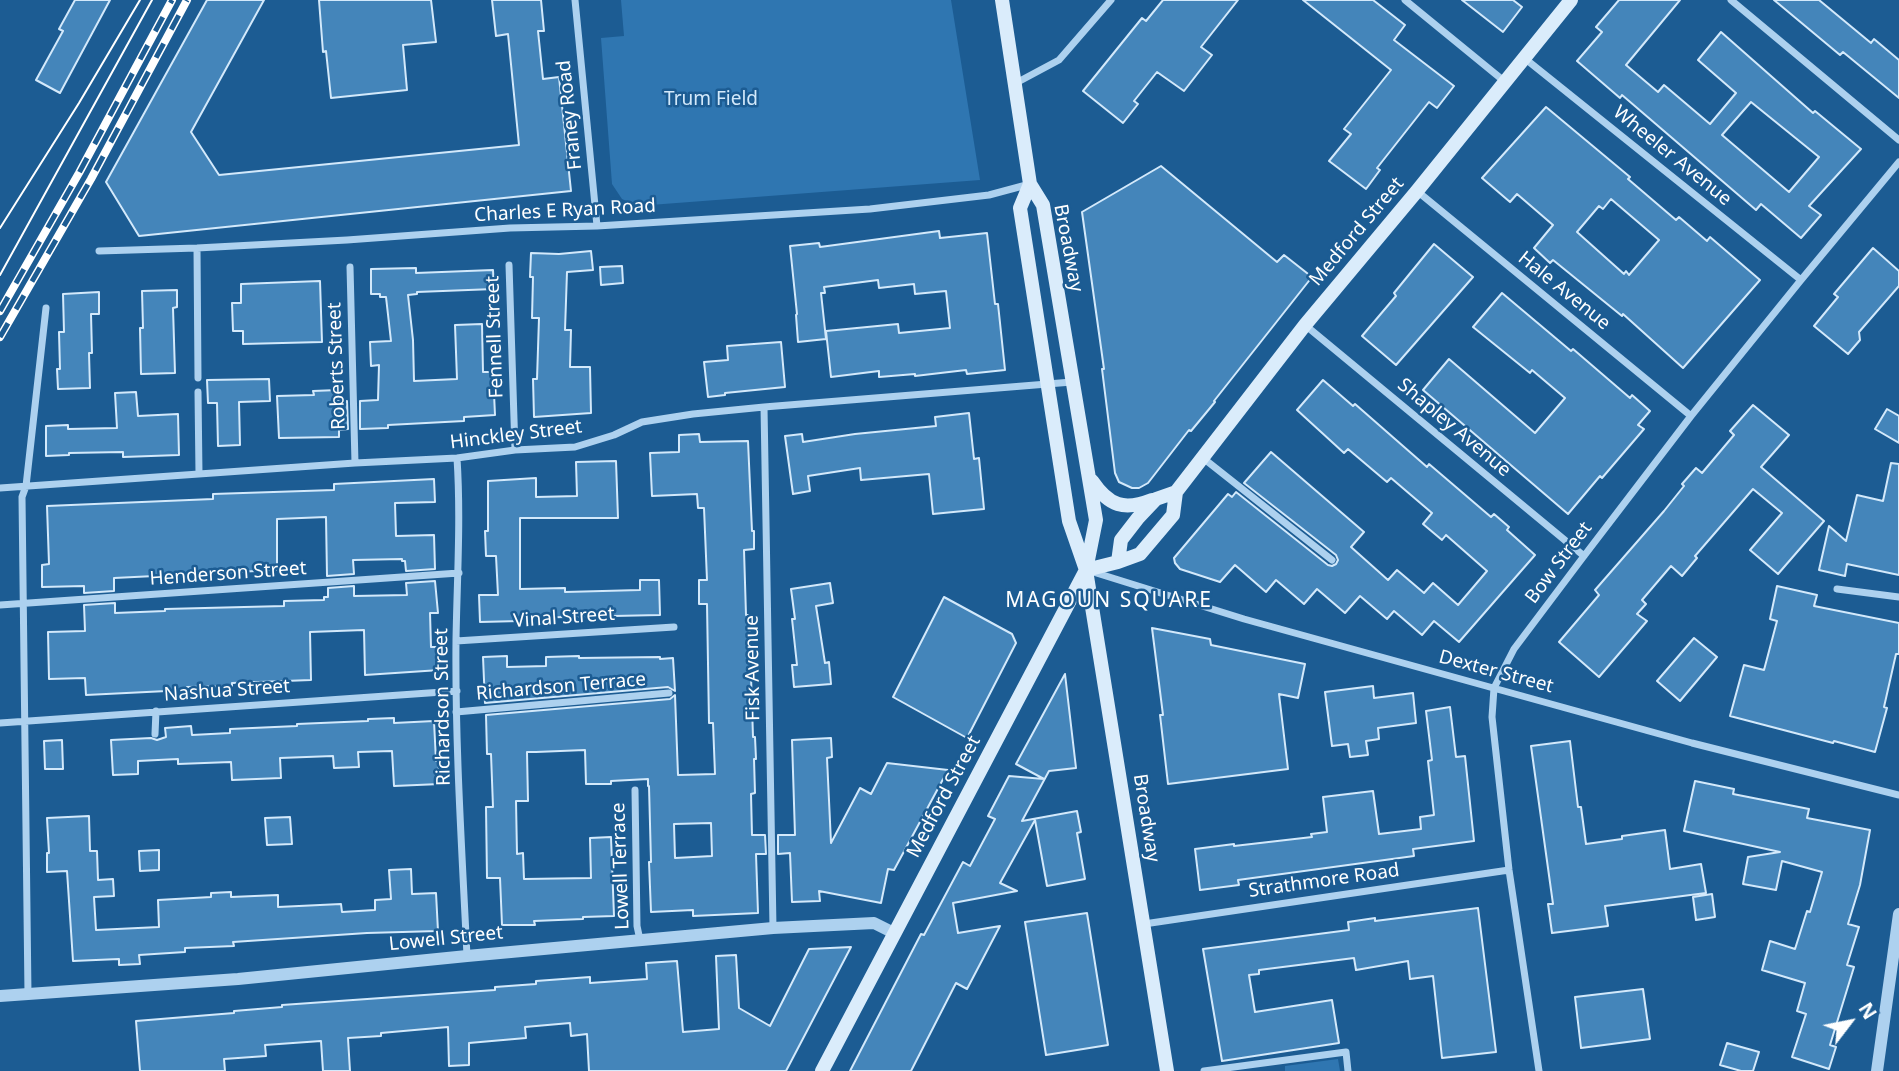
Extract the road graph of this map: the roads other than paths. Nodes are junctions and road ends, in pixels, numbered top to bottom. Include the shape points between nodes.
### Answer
1 (575, 0) edge
2 (1002, 0) edge
3 (1111, 0) edge
4 (1405, 0) edge
5 (1570, 0) edge
6 (1731, 0) edge
7 (1523, 57) junction
8 (1504, 81) junction
9 (1014, 84) junction
10 (1899, 140) edge
11 (1899, 162) edge
12 (1030, 184) junction
13 (1417, 191) junction
14 (597, 226) junction
15 (197, 248) junction
16 (99, 251) dead end
17 (509, 265) dead end
18 (350, 267) dead end
19 (1801, 280) junction
20 (46, 307) dead end
21 (1305, 325) junction
22 (198, 377) dead end
23 (1074, 382) junction
24 (1047, 383) junction
25 (198, 392) dead end
26 (764, 407) junction
27 (1691, 416) junction
28 (515, 450) junction
29 (457, 458) junction
30 (1203, 458) junction
31 (355, 463) junction
32 (199, 474) junction
33 (1090, 478) junction
34 (26, 486) junction
35 (0, 488) edge
36 (1176, 492) junction
37 (1156, 499) junction
38 (1584, 556) junction
39 (1332, 560) dead end
40 (1118, 562) junction
41 (1086, 570) junction
42 (459, 573) junction
43 (1837, 589) dead end
44 (1899, 597) edge
45 (23, 604) junction
46 (0, 605) edge
47 (674, 626) dead end
48 (456, 641) junction
49 (1494, 688) junction
50 (457, 691) junction
51 (669, 693) dead end
52 (156, 711) junction
53 (456, 712) junction
54 (26, 721) junction
55 (0, 723) edge
56 (155, 734) dead end
57 (635, 790) dead end
58 (1899, 795) edge
59 (1509, 870) junction
60 (1899, 914) edge
61 (1144, 924) junction
62 (773, 928) junction
63 (894, 933) junction
64 (640, 940) junction
65 (467, 956) junction
66 (28, 994) junction
67 (0, 996) edge
68 (822, 1071) edge
69 (1167, 1071) edge
70 (1204, 1071) edge
71 (1348, 1071) edge
72 (1539, 1071) edge
73 (1877, 1071) edge

1 - 14 street, Franey Road
2 - 9 main road, Broadway
3 - 9 street via 1059,60
4 - 8 street
5 - 7 main road, Medford Street
6 - 10 street
7 - 8 main road, Medford Street
7 - 19 street, Wheeler Avenue
8 - 13 main road, Medford Street
9 - 12 main road, Broadway
11 - 19 street, Bow Street
12 - 14 street, Charles E Ryan Road via 989,195 870,209
12 - 23 main road, Broadway via 1043,205
12 - 24 main road, Broadway via 1020,208
13 - 21 main road, Medford Street
13 - 27 street, Hale Avenue
14 - 15 street, Charles E Ryan Road
15 - 16 street, Charles E Ryan Road
15 - 22 street
17 - 28 street, Fennell Street
18 - 31 street, Roberts Street
19 - 27 street, Bow Street
20 - 34 street
21 - 30 main road, Medford Street
21 - 38 street, Shapley Avenue
23 - 24 street, Hinckley Street
23 - 33 main road, Broadway
24 - 26 street, Hinckley Street
24 - 41 main road, Broadway via 1069,521
25 - 32 street
26 - 28 street, Hinckley Street via 642,422 575,447
26 - 62 street, Fisk Avenue
27 - 38 street, Bow Street
28 - 29 street, Hinckley Street
29 - 31 street, Hinckley Street
29 - 42 street, Richardson Street
30 - 36 main road, Medford Street
30 - 39 street
31 - 32 street, Hinckley Street
32 - 34 street, Hinckley Street
33 - 37 main road via 1107,499 1121,506
33 - 41 main road, Broadway via 1096,520
34 - 35 street, Hinckley Street
34 - 45 street via 22,497
36 - 37 main road
36 - 40 main road, Medford Street via 1173,515 1140,554
37 - 40 main road via 1121,540
38 - 49 street, Bow Street via 1514,649
40 - 41 main road, Medford Street
41 - 49 street, Dexter Street
41 - 61 main road, Broadway
41 - 63 main road, Medford Street
42 - 45 street, Henderson Street
42 - 48 street, Richardson Street
43 - 44 street
45 - 46 street, Henderson Street
45 - 54 street
47 - 48 street, Vinal Street
48 - 50 street, Richardson Street
49 - 58 street, Dexter Street
49 - 59 street, Bow Street via 1492,717
50 - 52 street, Nashua Street
50 - 53 street, Richardson Street
51 - 53 street, Richardson Terrace
52 - 54 street, Nashua Street
52 - 56 street
53 - 65 street, Richardson Street
54 - 55 street, Nashua Street
54 - 66 street
57 - 64 street, Lowell Terrace
59 - 61 street, Strathmore Road
59 - 72 street, Bow Street
60 - 73 street
61 - 69 main road, Broadway
62 - 63 street, Lowell Street via 874,923
62 - 64 street, Lowell Street
63 - 68 main road, Medford Street
64 - 65 street, Lowell Street
65 - 66 street, Lowell Street
66 - 67 street, Lowell Street
70 - 71 street via 1346,1052

